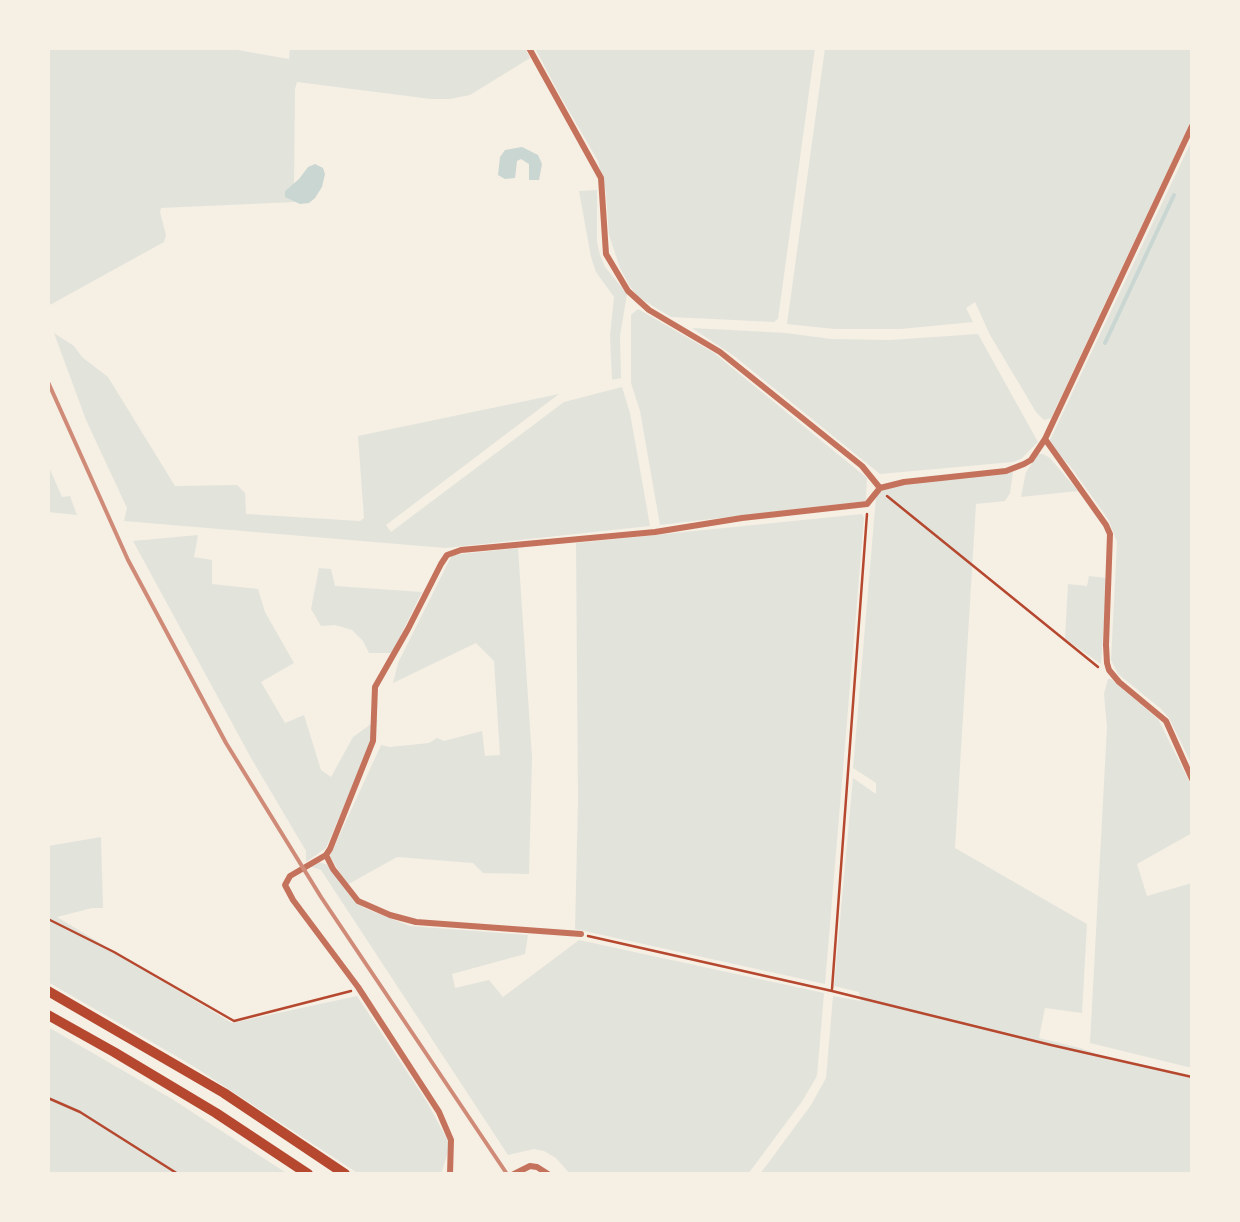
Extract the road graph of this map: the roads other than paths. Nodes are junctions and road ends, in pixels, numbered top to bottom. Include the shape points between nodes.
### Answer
1 (529, 48) edge
2 (1192, 126) edge
3 (1045, 440) junction
4 (880, 488) junction
5 (1192, 779) edge
6 (326, 855) junction
7 (582, 934) road end
8 (48, 991) edge
9 (48, 1015) edge
10 (308, 1174) edge
11 (345, 1174) edge
12 (450, 1174) edge
13 (514, 1174) edge
14 (548, 1174) edge

1 - 4 street via 601,178 606,254 628,292 720,352 862,466
2 - 3 street
3 - 4 street via 1016,468
3 - 5 street via 1110,534 1109,670 1166,721
4 - 6 street via 868,504 447,556 375,687 369,756
6 - 7 street via 358,901 390,915
6 - 12 street via 285,885 444,1122
8 - 11 highway via 224,1093
9 - 10 highway
13 - 14 street via 530,1166

